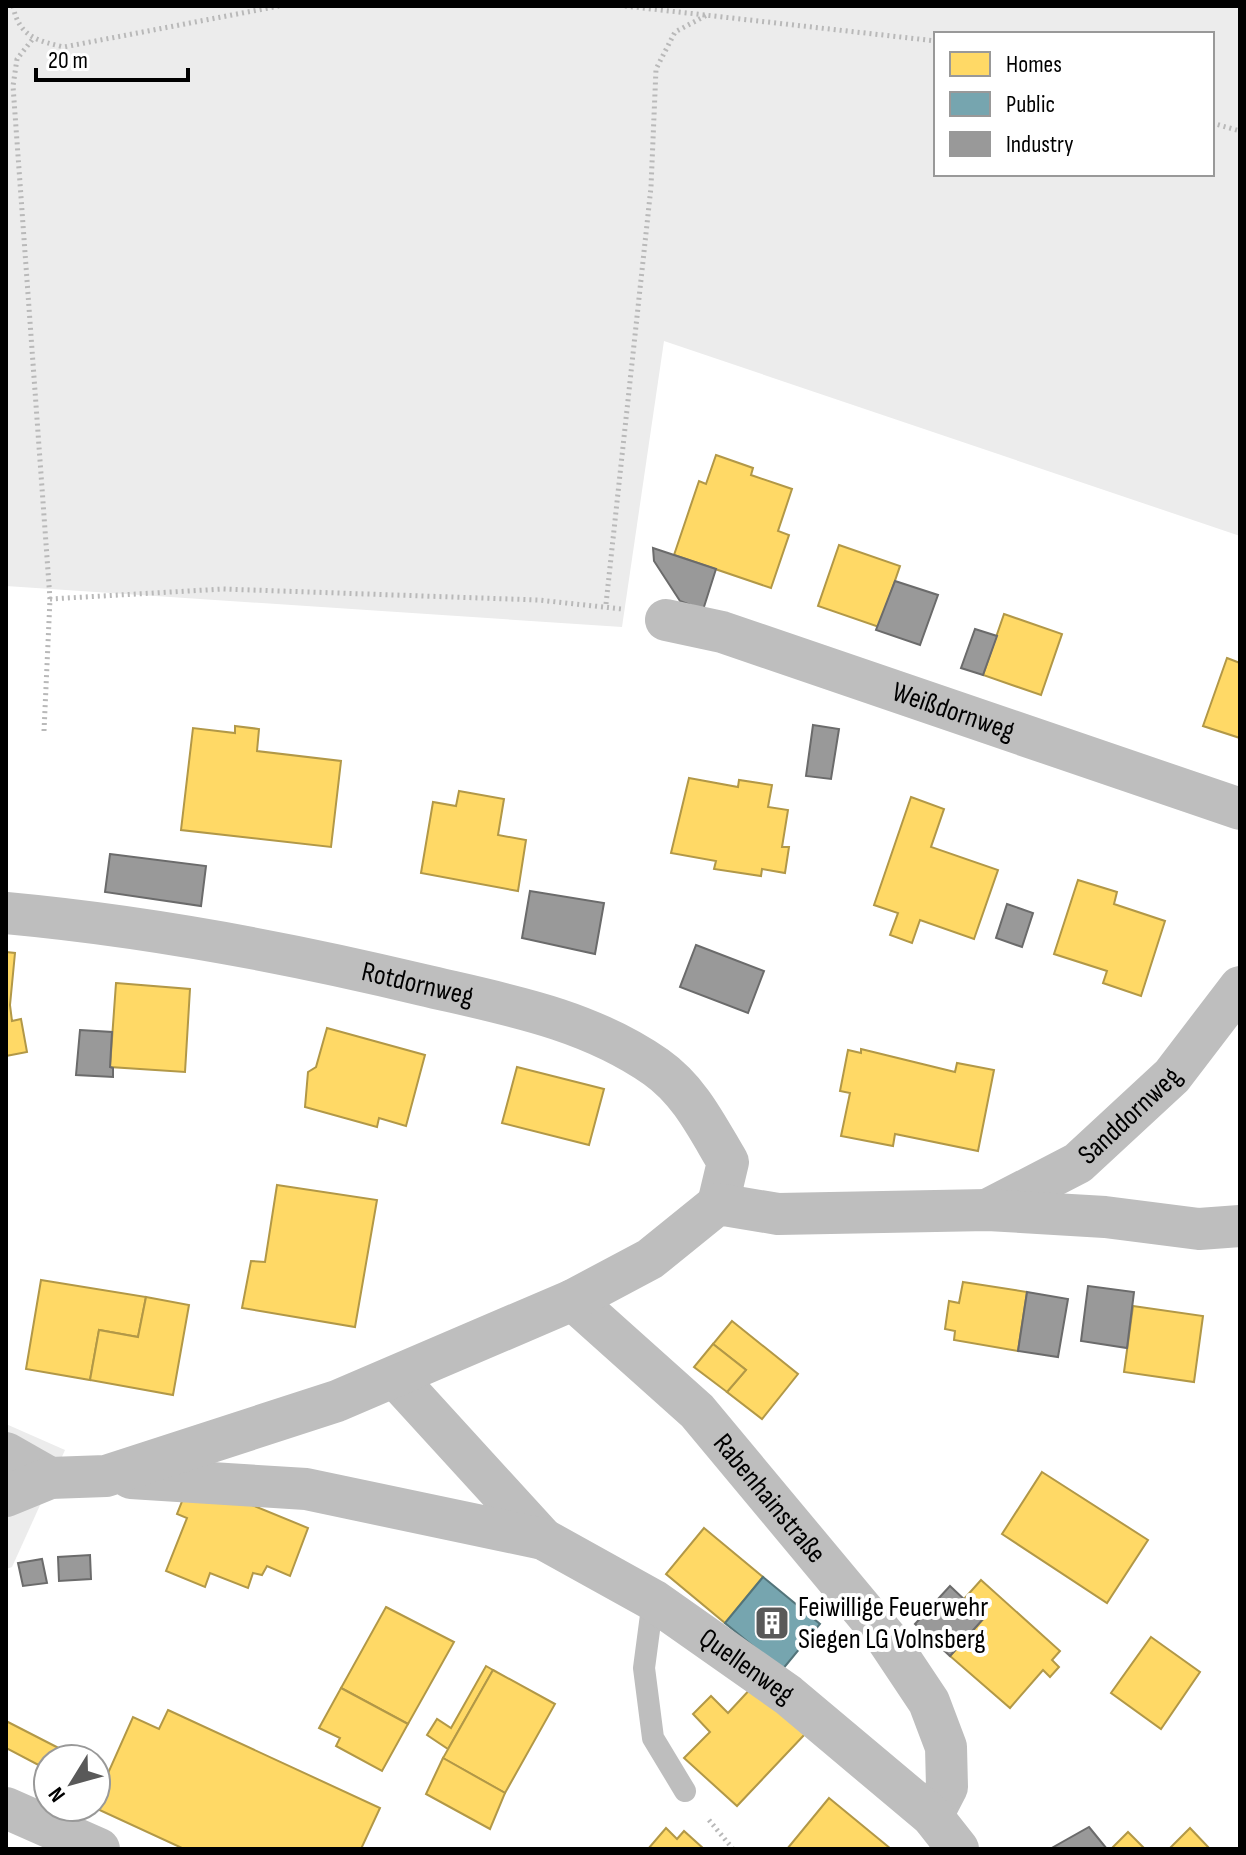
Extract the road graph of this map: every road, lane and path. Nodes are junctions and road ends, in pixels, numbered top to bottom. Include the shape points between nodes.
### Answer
1 (13, 6) edge
2 (279, 6) edge
3 (625, 6) edge
4 (707, 15) junction
5 (32, 40) junction
6 (934, 41) edge
7 (1214, 124) edge
8 (1240, 131) edge
9 (50, 599) junction
10 (606, 604) junction
11 (666, 620) joint
12 (44, 731) dead end
13 (1240, 809) edge
14 (6, 913) edge
15 (1240, 987) edge
16 (718, 1204) junction
17 (988, 1210) junction
18 (1240, 1226) edge
19 (573, 1300) junction
20 (395, 1377) junction
21 (6, 1453) edge
22 (106, 1476) junction
23 (50, 1478) junction
24 (6, 1496) edge
25 (543, 1539) junction
26 (653, 1600) junction
27 (685, 1791) dead end
28 (6, 1808) edge
29 (932, 1816) junction
30 (99, 1849) edge
31 (958, 1849) edge

1 - 5 path
2 - 5 path via 64,47
3 - 4 path
4 - 6 path
4 - 10 path via 675,32 656,69 651,187
5 - 9 path via 17,59 13,86
7 - 8 path
9 - 10 path via 223,589
9 - 12 path
10 - 11 path
11 - 13 street, Weißdornweg via 722,632
14 - 16 street, Rotdornweg via 98,922 331,963 556,1016 656,1067 688,1095 728,1162
15 - 17 street, Sanddornweg via 1172,1076 1078,1163
16 - 17 street via 778,1214
16 - 19 street via 650,1259
17 - 18 street via 1199,1229
19 - 20 street
19 - 29 street, Rabenhainstraße via 697,1411 887,1639 929,1702 946,1747 947,1787
20 - 22 street via 249,1432
20 - 25 street, Quellenweg
21 - 23 street
22 - 23 street
22 - 25 street, Quellenweg via 306,1489
23 - 24 street
25 - 26 street, Quellenweg
26 - 27 lane via 644,1668 653,1738
26 - 29 street, Quellenweg via 788,1695
28 - 30 street
29 - 31 street

